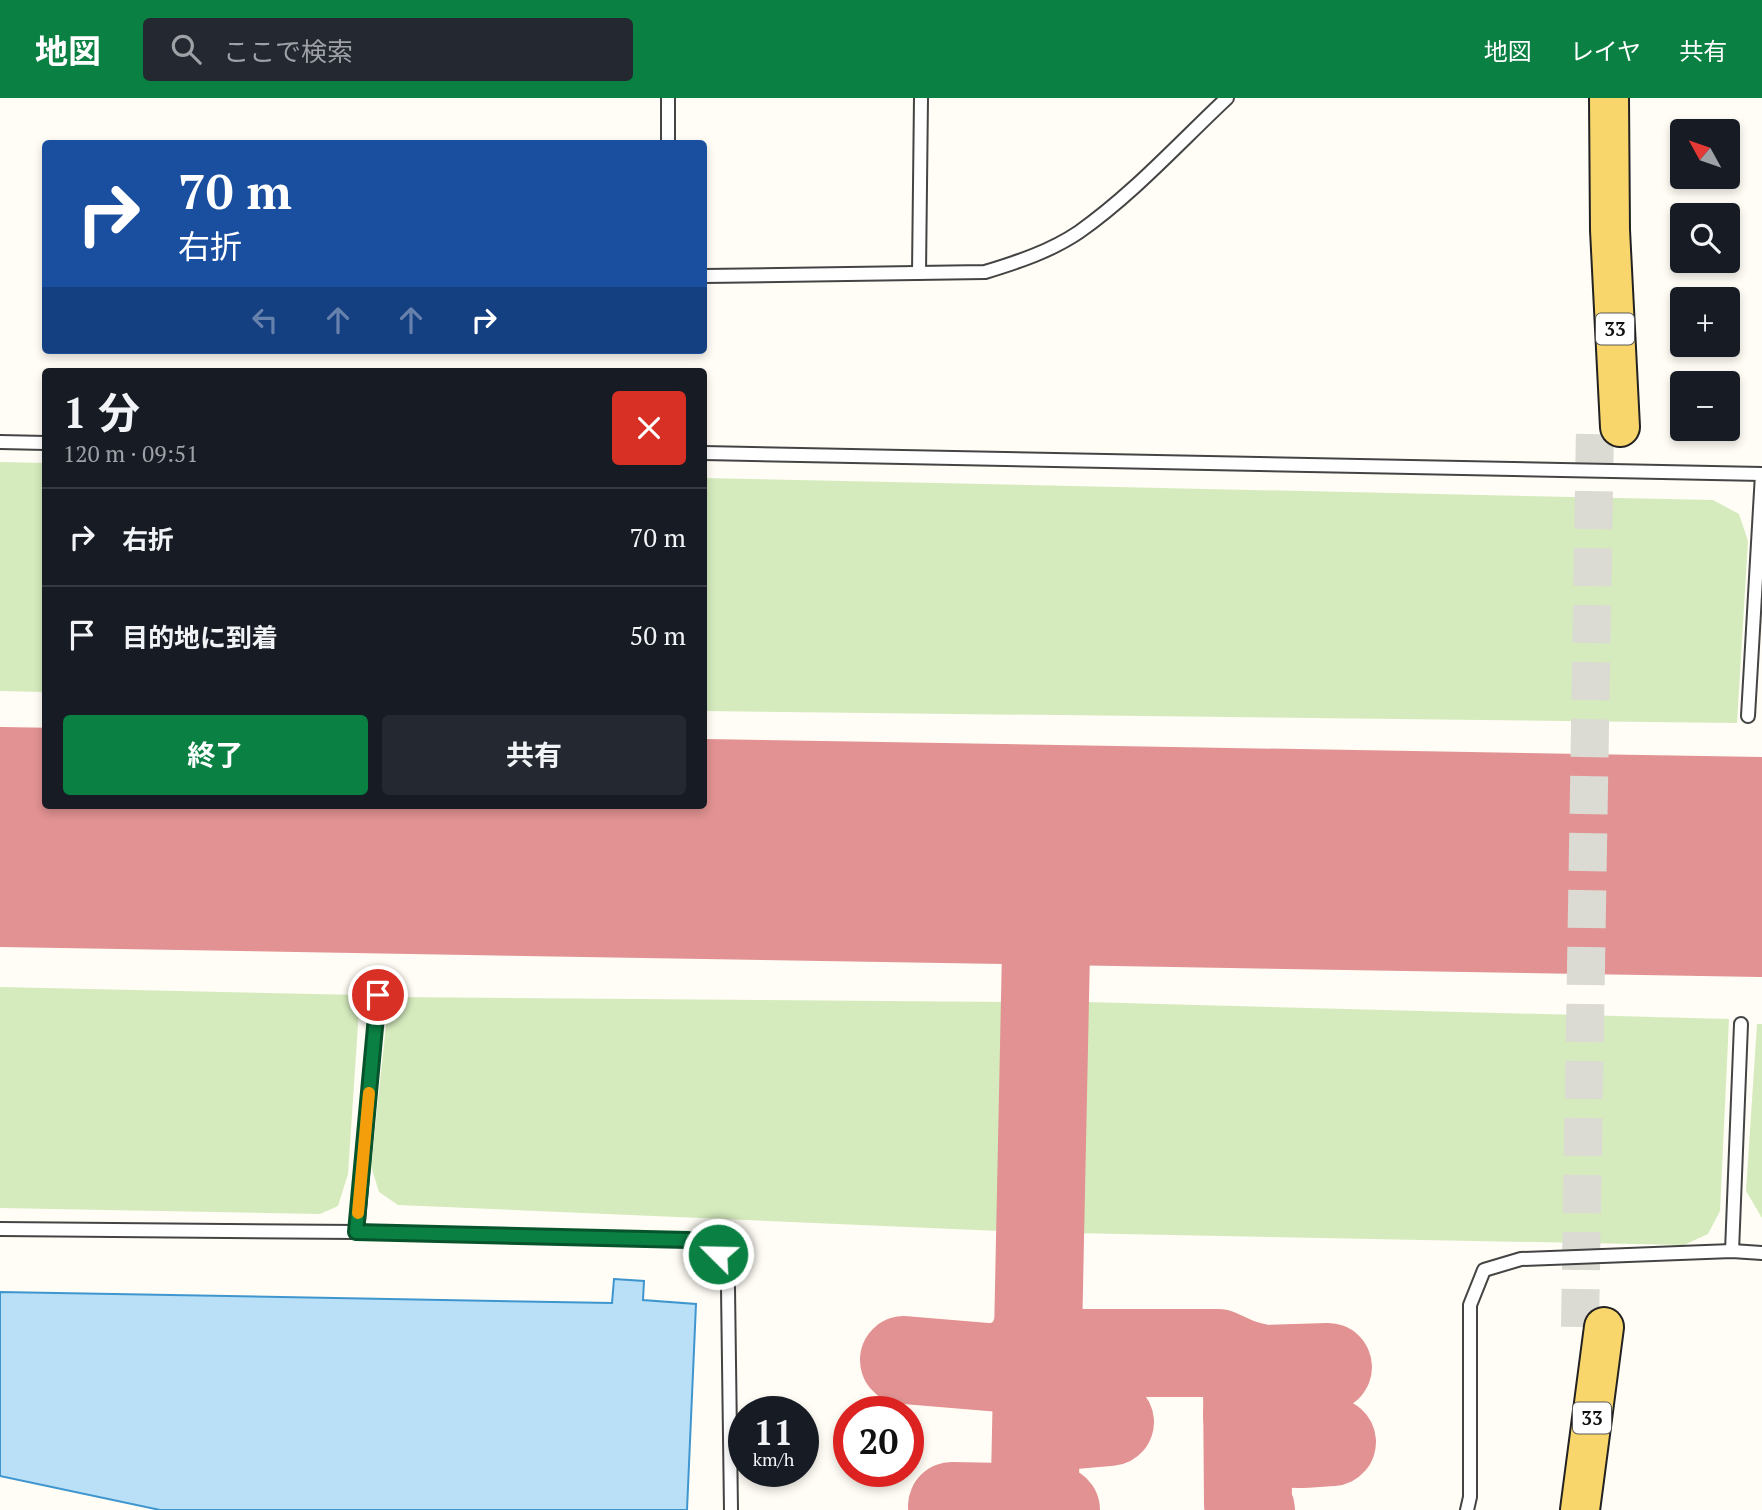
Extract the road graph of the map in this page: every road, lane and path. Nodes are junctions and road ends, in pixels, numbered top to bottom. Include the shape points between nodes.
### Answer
1 (668, 98) edge
2 (921, 98) edge
3 (1227, 98) edge
4 (1609, 98) edge
5 (667, 140) edge
6 (919, 273) junction
7 (707, 276) edge
8 (1607, 427) tunnel mouth
9 (0, 442) edge
10 (42, 443) edge
11 (707, 453) edge
12 (1762, 474) edge
13 (1748, 716) dead end
14 (378, 995) dead end
15 (1741, 1024) dead end
16 (0, 1229) edge
17 (356, 1232) junction
18 (1732, 1251) junction
19 (1762, 1254) edge
20 (1592, 1327) tunnel mouth
21 (731, 1510) edge
22 (1467, 1510) edge
23 (1579, 1510) edge

1 - 5 lane
2 - 6 lane
3 - 6 lane via 1078,232 1028,259 985,272
4 - 8 main road, 33
6 - 7 lane
9 - 10 lane
11 - 12 lane
12 - 13 lane
14 - 17 lane
15 - 18 lane
16 - 17 lane
17 - 21 lane via 688,1240 718,1254 728,1288
18 - 19 lane
18 - 22 lane via 1521,1259 1484,1270 1470,1305
20 - 23 main road, 33

